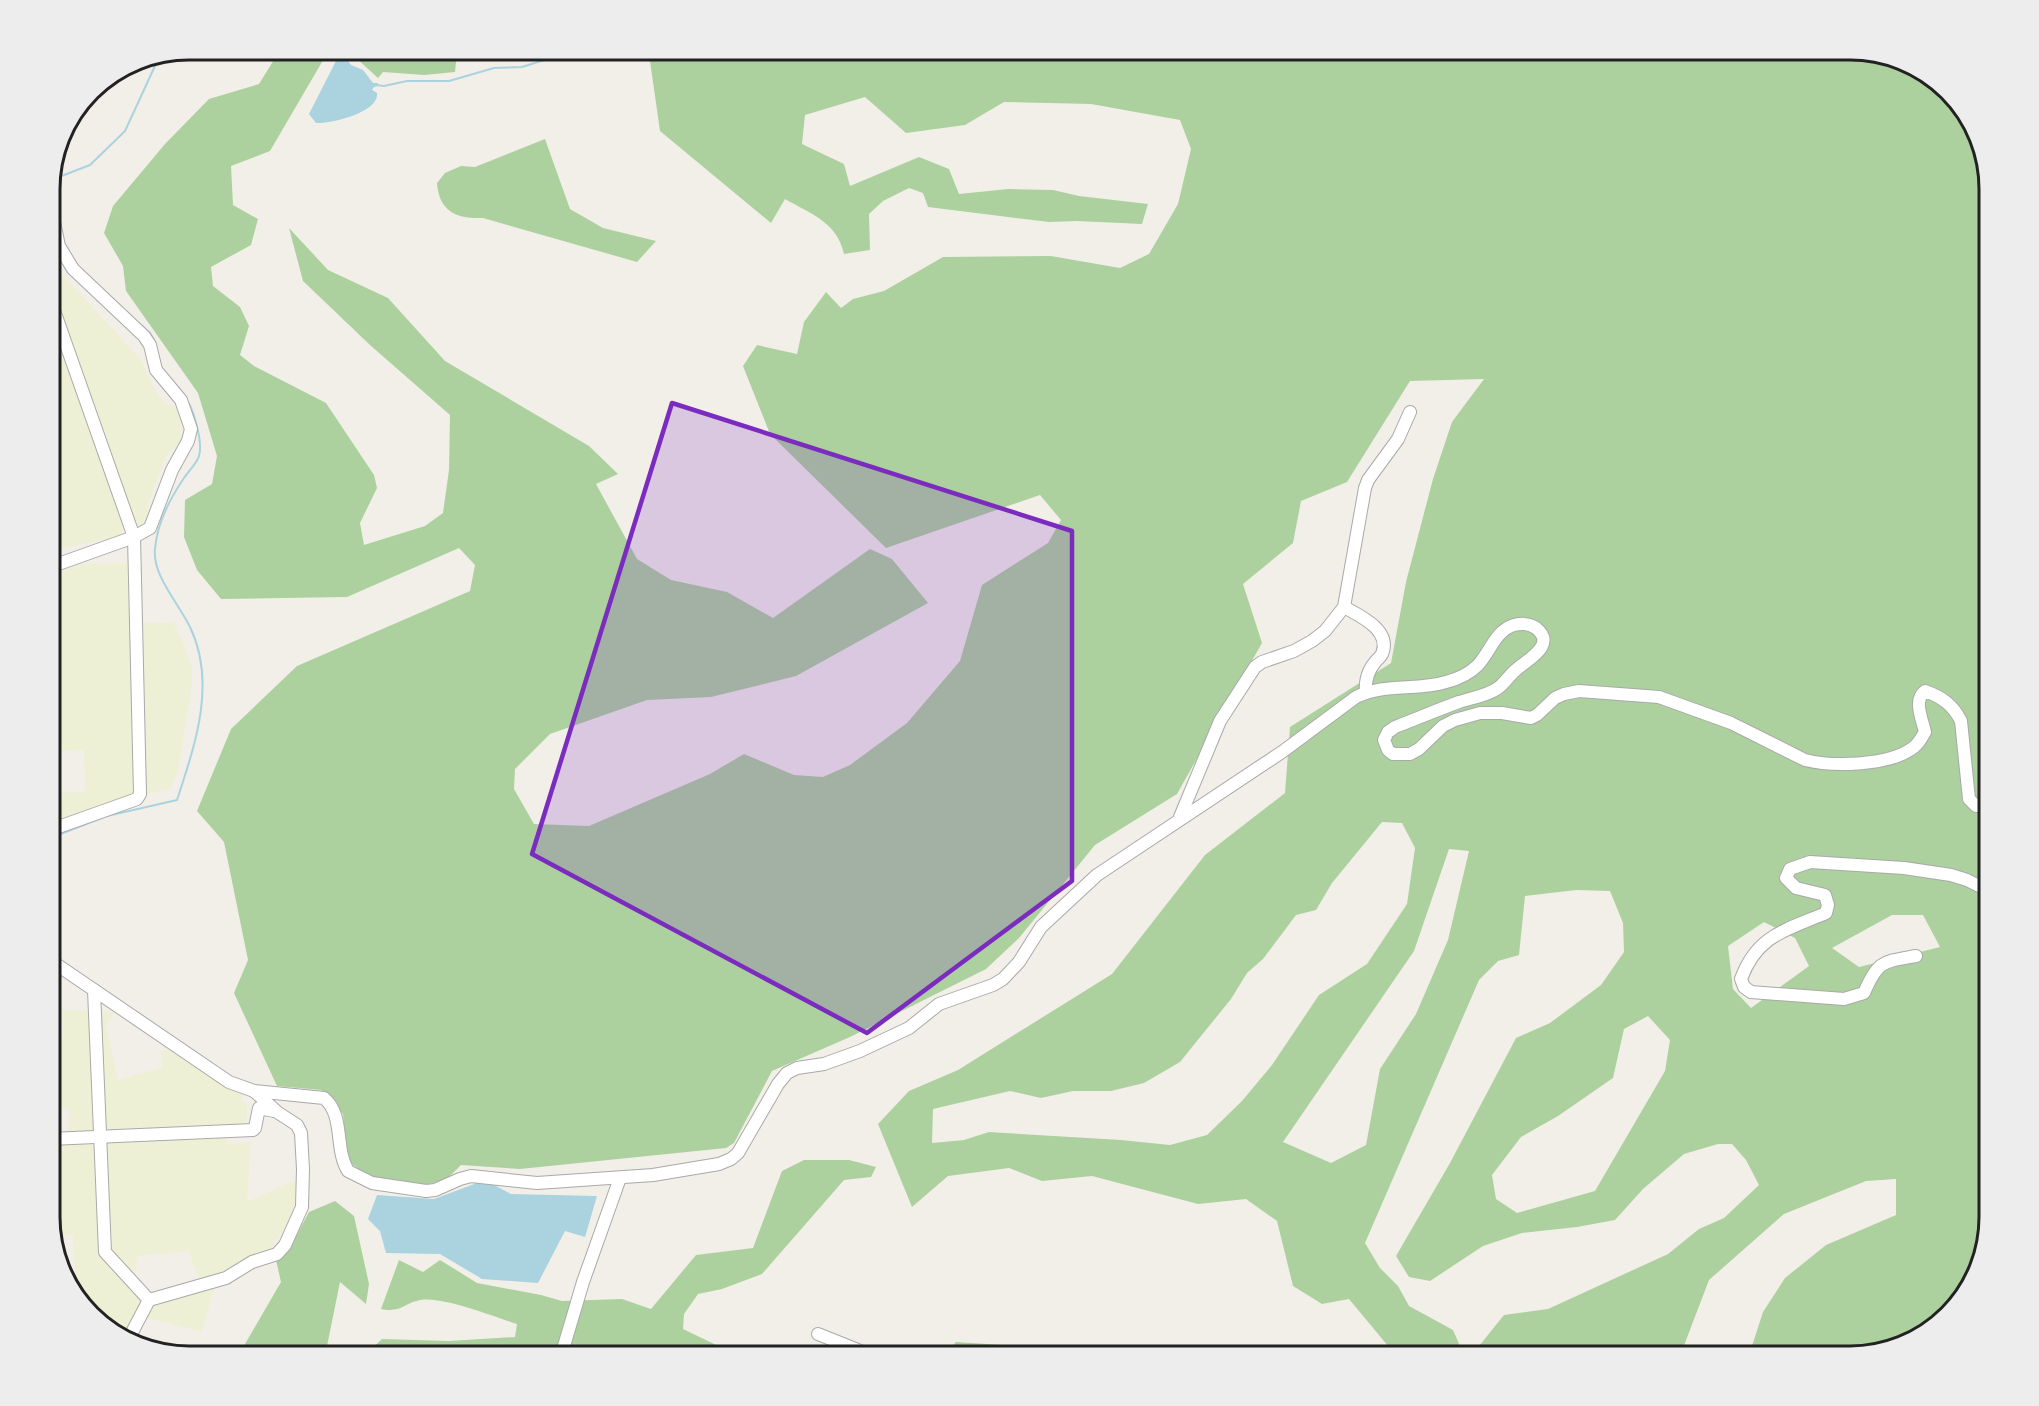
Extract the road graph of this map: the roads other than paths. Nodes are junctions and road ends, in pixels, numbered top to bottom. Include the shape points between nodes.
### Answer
1 (60, 248) edge
2 (60, 327) edge
3 (1410, 412) dead end
4 (134, 537) junction
5 (60, 563) edge
6 (1344, 607) junction
7 (1366, 692) junction
8 (1979, 806) edge
9 (1180, 818) junction
10 (60, 826) edge
11 (1979, 886) edge
12 (1916, 956) dead end
13 (60, 967) edge
14 (94, 990) junction
15 (254, 1091) junction
16 (277, 1112) junction
17 (100, 1136) junction
18 (60, 1138) edge
19 (620, 1178) junction
20 (149, 1300) junction
21 (132, 1333) edge
22 (819, 1334) dead end
23 (564, 1346) edge
24 (848, 1346) edge

1 - 4 street via 73,269 147,340 156,370 181,400 191,429 150,528
2 - 4 street
3 - 6 street via 1398,439 1365,488
4 - 5 street
4 - 10 street via 140,794 137,799
6 - 7 street via 1372,622 1382,640 1382,655 1367,676
6 - 9 street via 1312,641 1255,667 1220,721
7 - 8 street via 1437,684 1463,676 1477,667 1503,631 1527,623 1543,637 1536,655 1491,692 1395,727 1384,740 1388,750 1393,754 1410,754 1443,726 1480,713 1531,718 1555,698 1580,691 1659,697 1731,723 1805,760 1857,763 1887,759 1914,747 1925,732 1918,701 1925,691 1941,697 1956,710 1961,721 1969,799
7 - 9 street
9 - 19 street via 1109,865 1070,898 1041,927 1019,963 1003,979 939,1004 909,1028 860,1051 787,1073 731,1159 702,1168
11 - 12 street via 1951,875 1904,868 1810,862 1790,869 1786,878 1796,888 1825,895 1826,913 1770,938 1747,962 1741,979 1751,992 1844,999 1864,993 1880,964
13 - 14 street
14 - 15 street via 214,1073
14 - 17 street
15 - 16 street
15 - 19 street via 324,1098 336,1115 342,1162 358,1178 382,1186 435,1190 471,1176 537,1182
16 - 17 street via 258,1108 253,1130
16 - 20 street via 301,1132 302,1207 285,1245 277,1254 252,1262 226,1278
17 - 18 street
17 - 20 street via 105,1252
19 - 23 street
20 - 21 street
22 - 24 street

